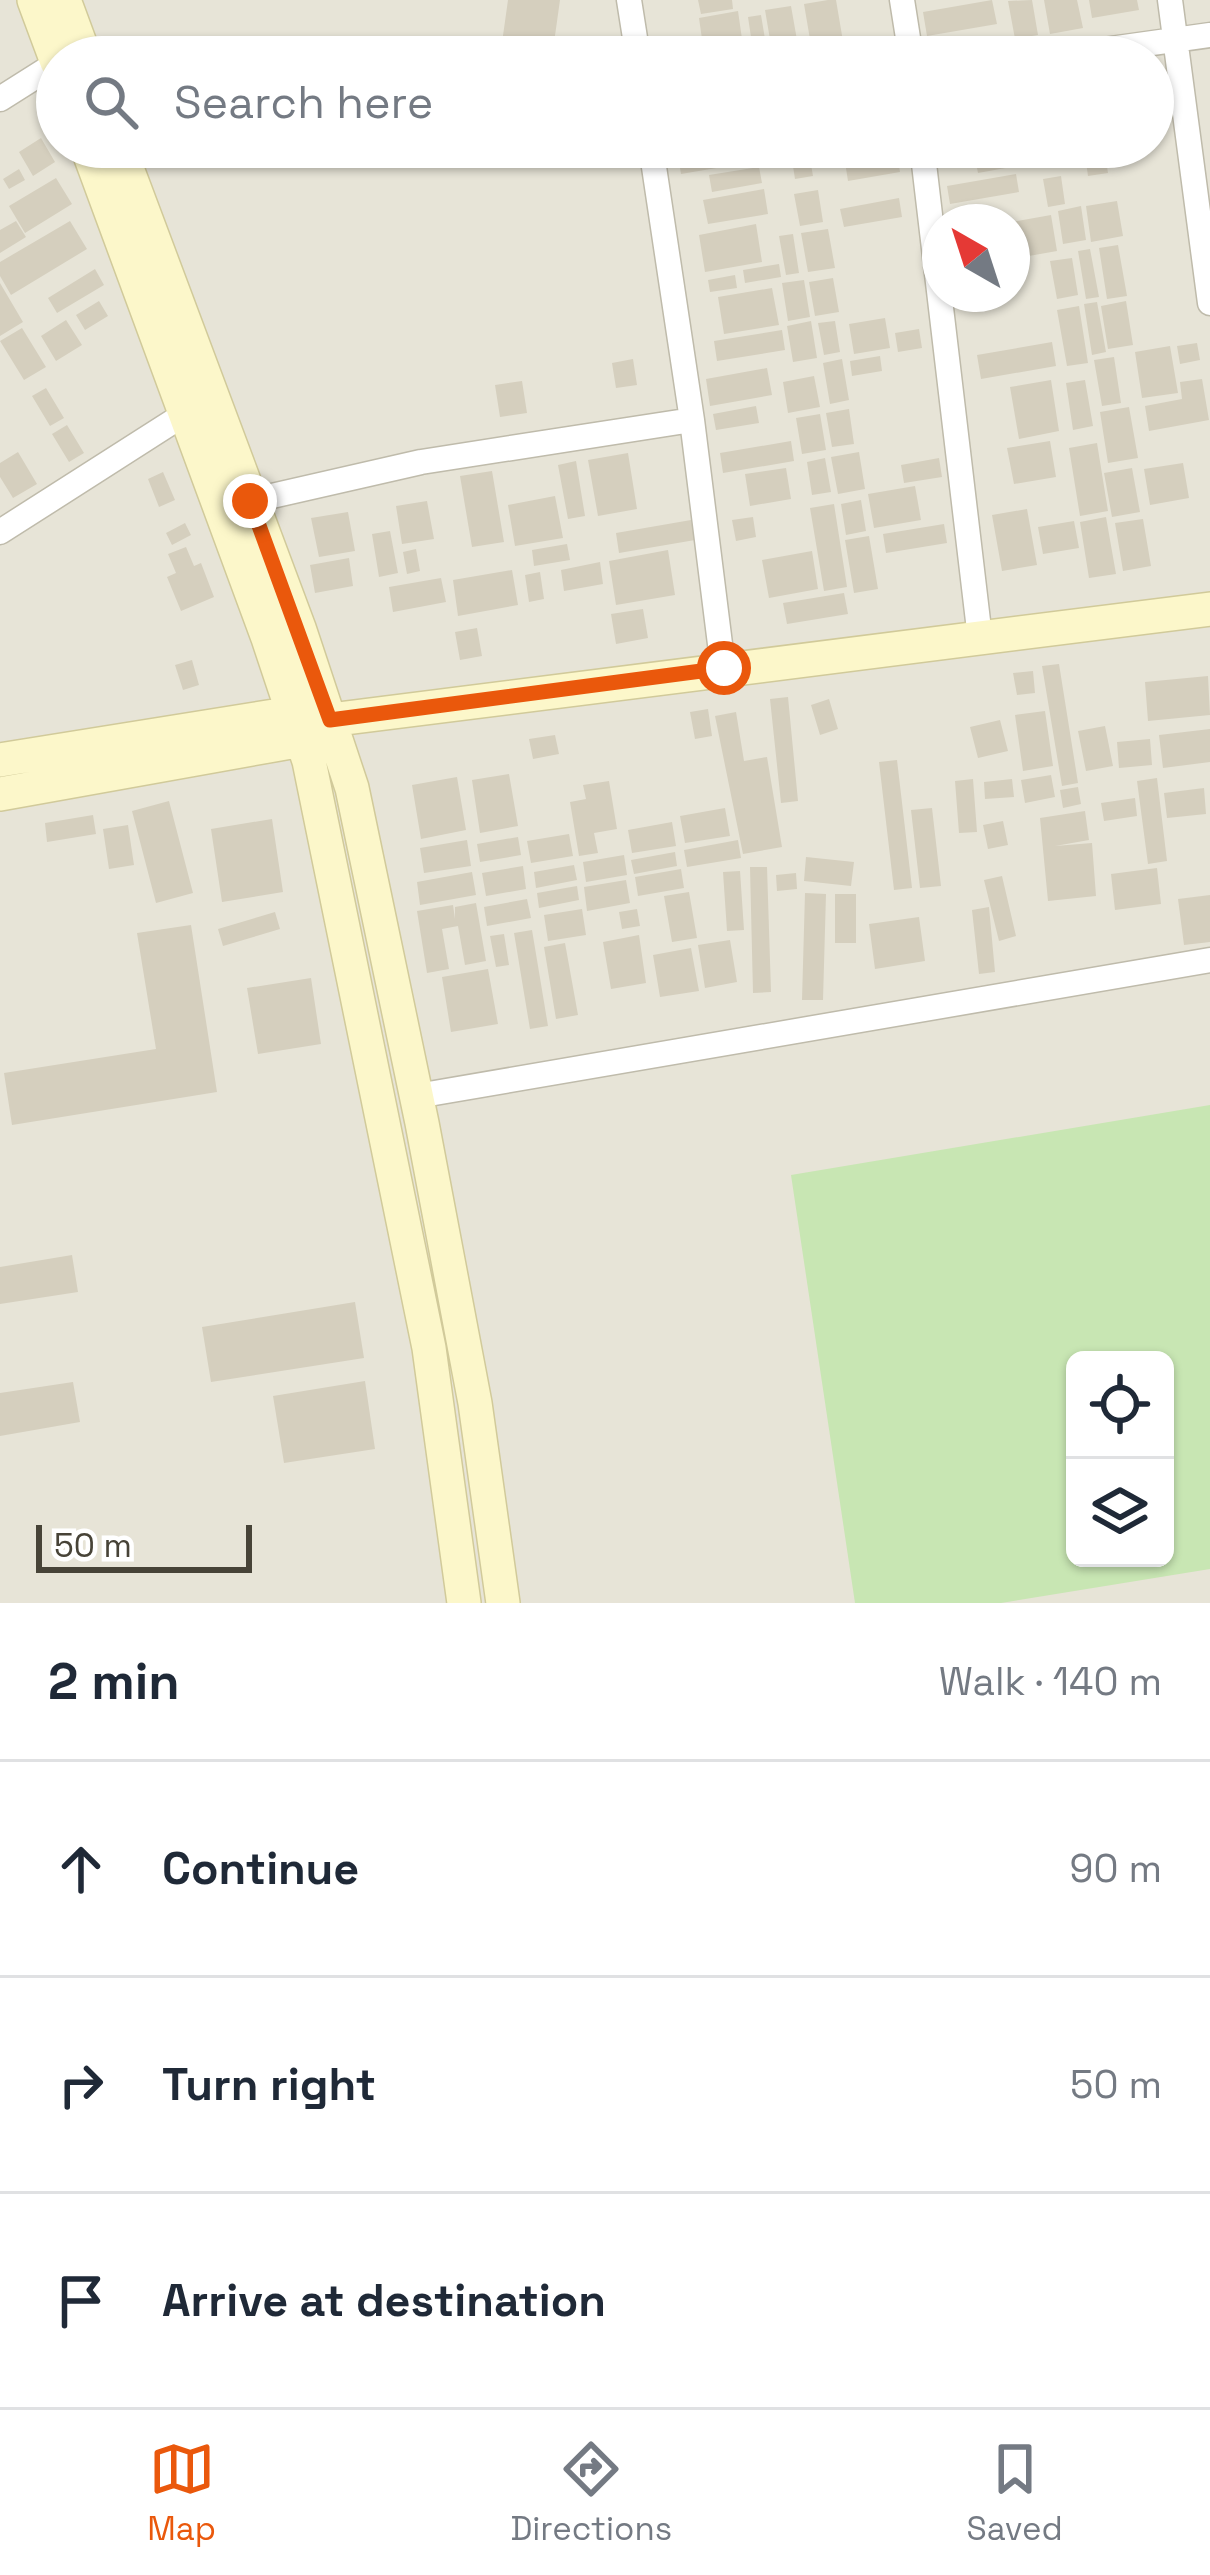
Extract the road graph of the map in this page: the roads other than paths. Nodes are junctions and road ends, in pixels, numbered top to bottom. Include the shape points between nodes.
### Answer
1 (34, 0) edge
2 (64, 0) edge
3 (629, 0) edge
4 (902, 0) edge
5 (1169, 0) edge
6 (1210, 35) edge
7 (47, 36) edge
8 (77, 36) edge
9 (635, 36) edge
10 (908, 36) edge
11 (1175, 38) junction
12 (36, 76) edge
13 (0, 99) edge
14 (94, 168) edge
15 (126, 168) edge
16 (654, 168) edge
17 (924, 168) edge
18 (1210, 303) edge
19 (183, 416) junction
20 (692, 420) junction
21 (250, 501) junction
22 (2, 525) edge
23 (1210, 610) edge
24 (980, 638) junction
25 (724, 668) junction
26 (330, 720) junction
27 (297, 726) junction
28 (0, 760) edge
29 (0, 794) edge
30 (1210, 960) edge
31 (417, 1096) junction
32 (464, 1603) edge
33 (503, 1603) edge

1 - 7 street
2 - 8 street
3 - 9 street
4 - 10 street
5 - 11 street
6 - 11 street
11 - 18 street
12 - 13 street
14 - 19 street
15 - 21 street
16 - 20 street
17 - 24 street
19 - 22 street
19 - 27 street
20 - 21 street via 421,462
20 - 25 street
21 - 26 street
23 - 24 street
24 - 25 street
25 - 26 street
26 - 27 street
26 - 31 street via 352,788
27 - 28 street
27 - 29 street
27 - 32 street via 429,1348
30 - 31 street
31 - 33 street

